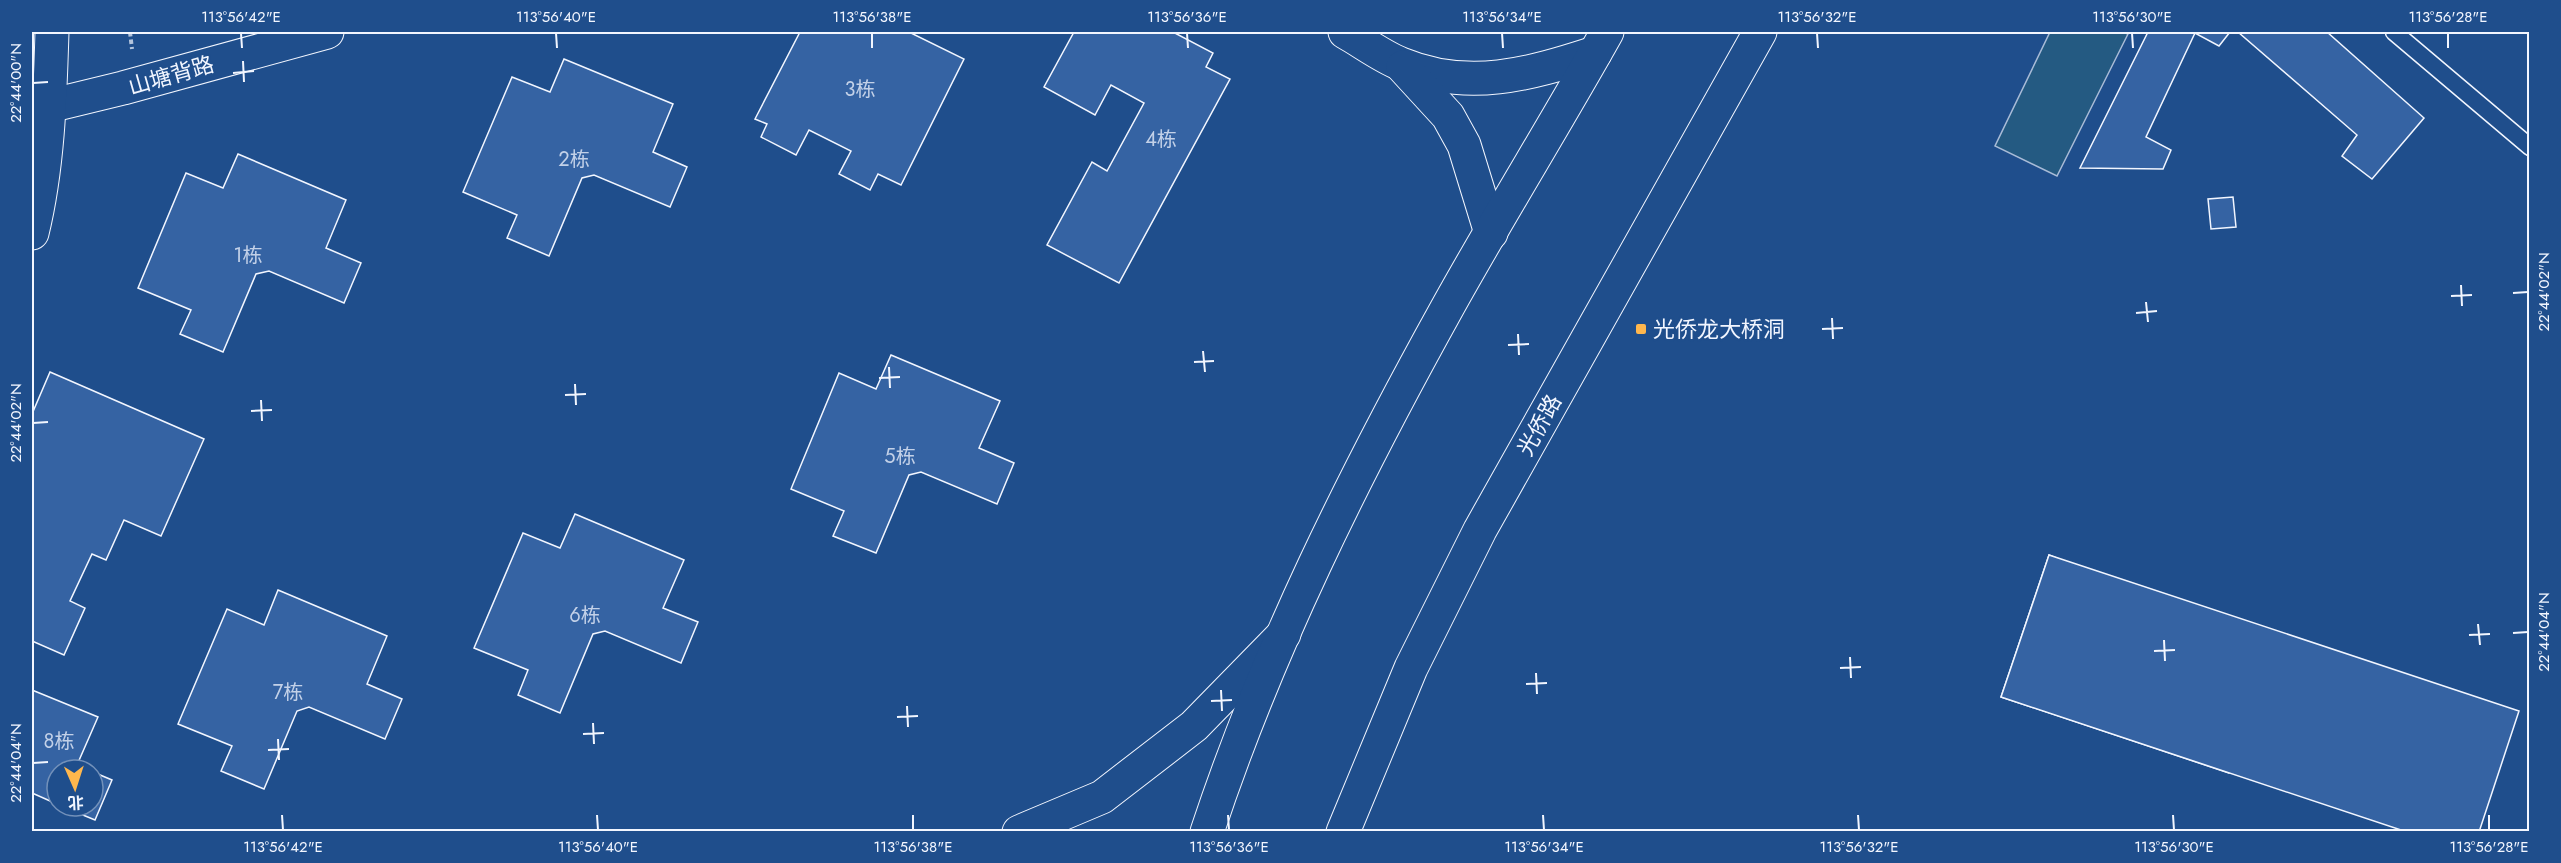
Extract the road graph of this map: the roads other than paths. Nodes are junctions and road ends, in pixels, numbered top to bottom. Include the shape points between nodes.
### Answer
1 (52, 32) edge
2 (327, 32) edge
3 (1345, 32) edge
4 (1760, 32) edge
5 (2394, 32) edge
6 (1601, 42) edge
7 (1400, 64) junction
8 (49, 106) junction
9 (2529, 147) edge
10 (1491, 233) junction
11 (32, 234) edge
12 (1285, 632) junction
13 (1019, 831) edge
14 (1207, 831) edge
15 (1343, 831) edge

1 - 8 main road
2 - 8 main road, 山塘背路
3 - 7 main road
4 - 15 main road, 光侨路 via 1480,531 1412,668
5 - 9 lane
6 - 7 main road via 1541,70 1464,80
6 - 10 main road
7 - 10 main road via 1448,116 1464,146
8 - 11 main road
10 - 12 main road via 1355,481
12 - 13 main road via 1194,726 1102,797
12 - 14 main road

